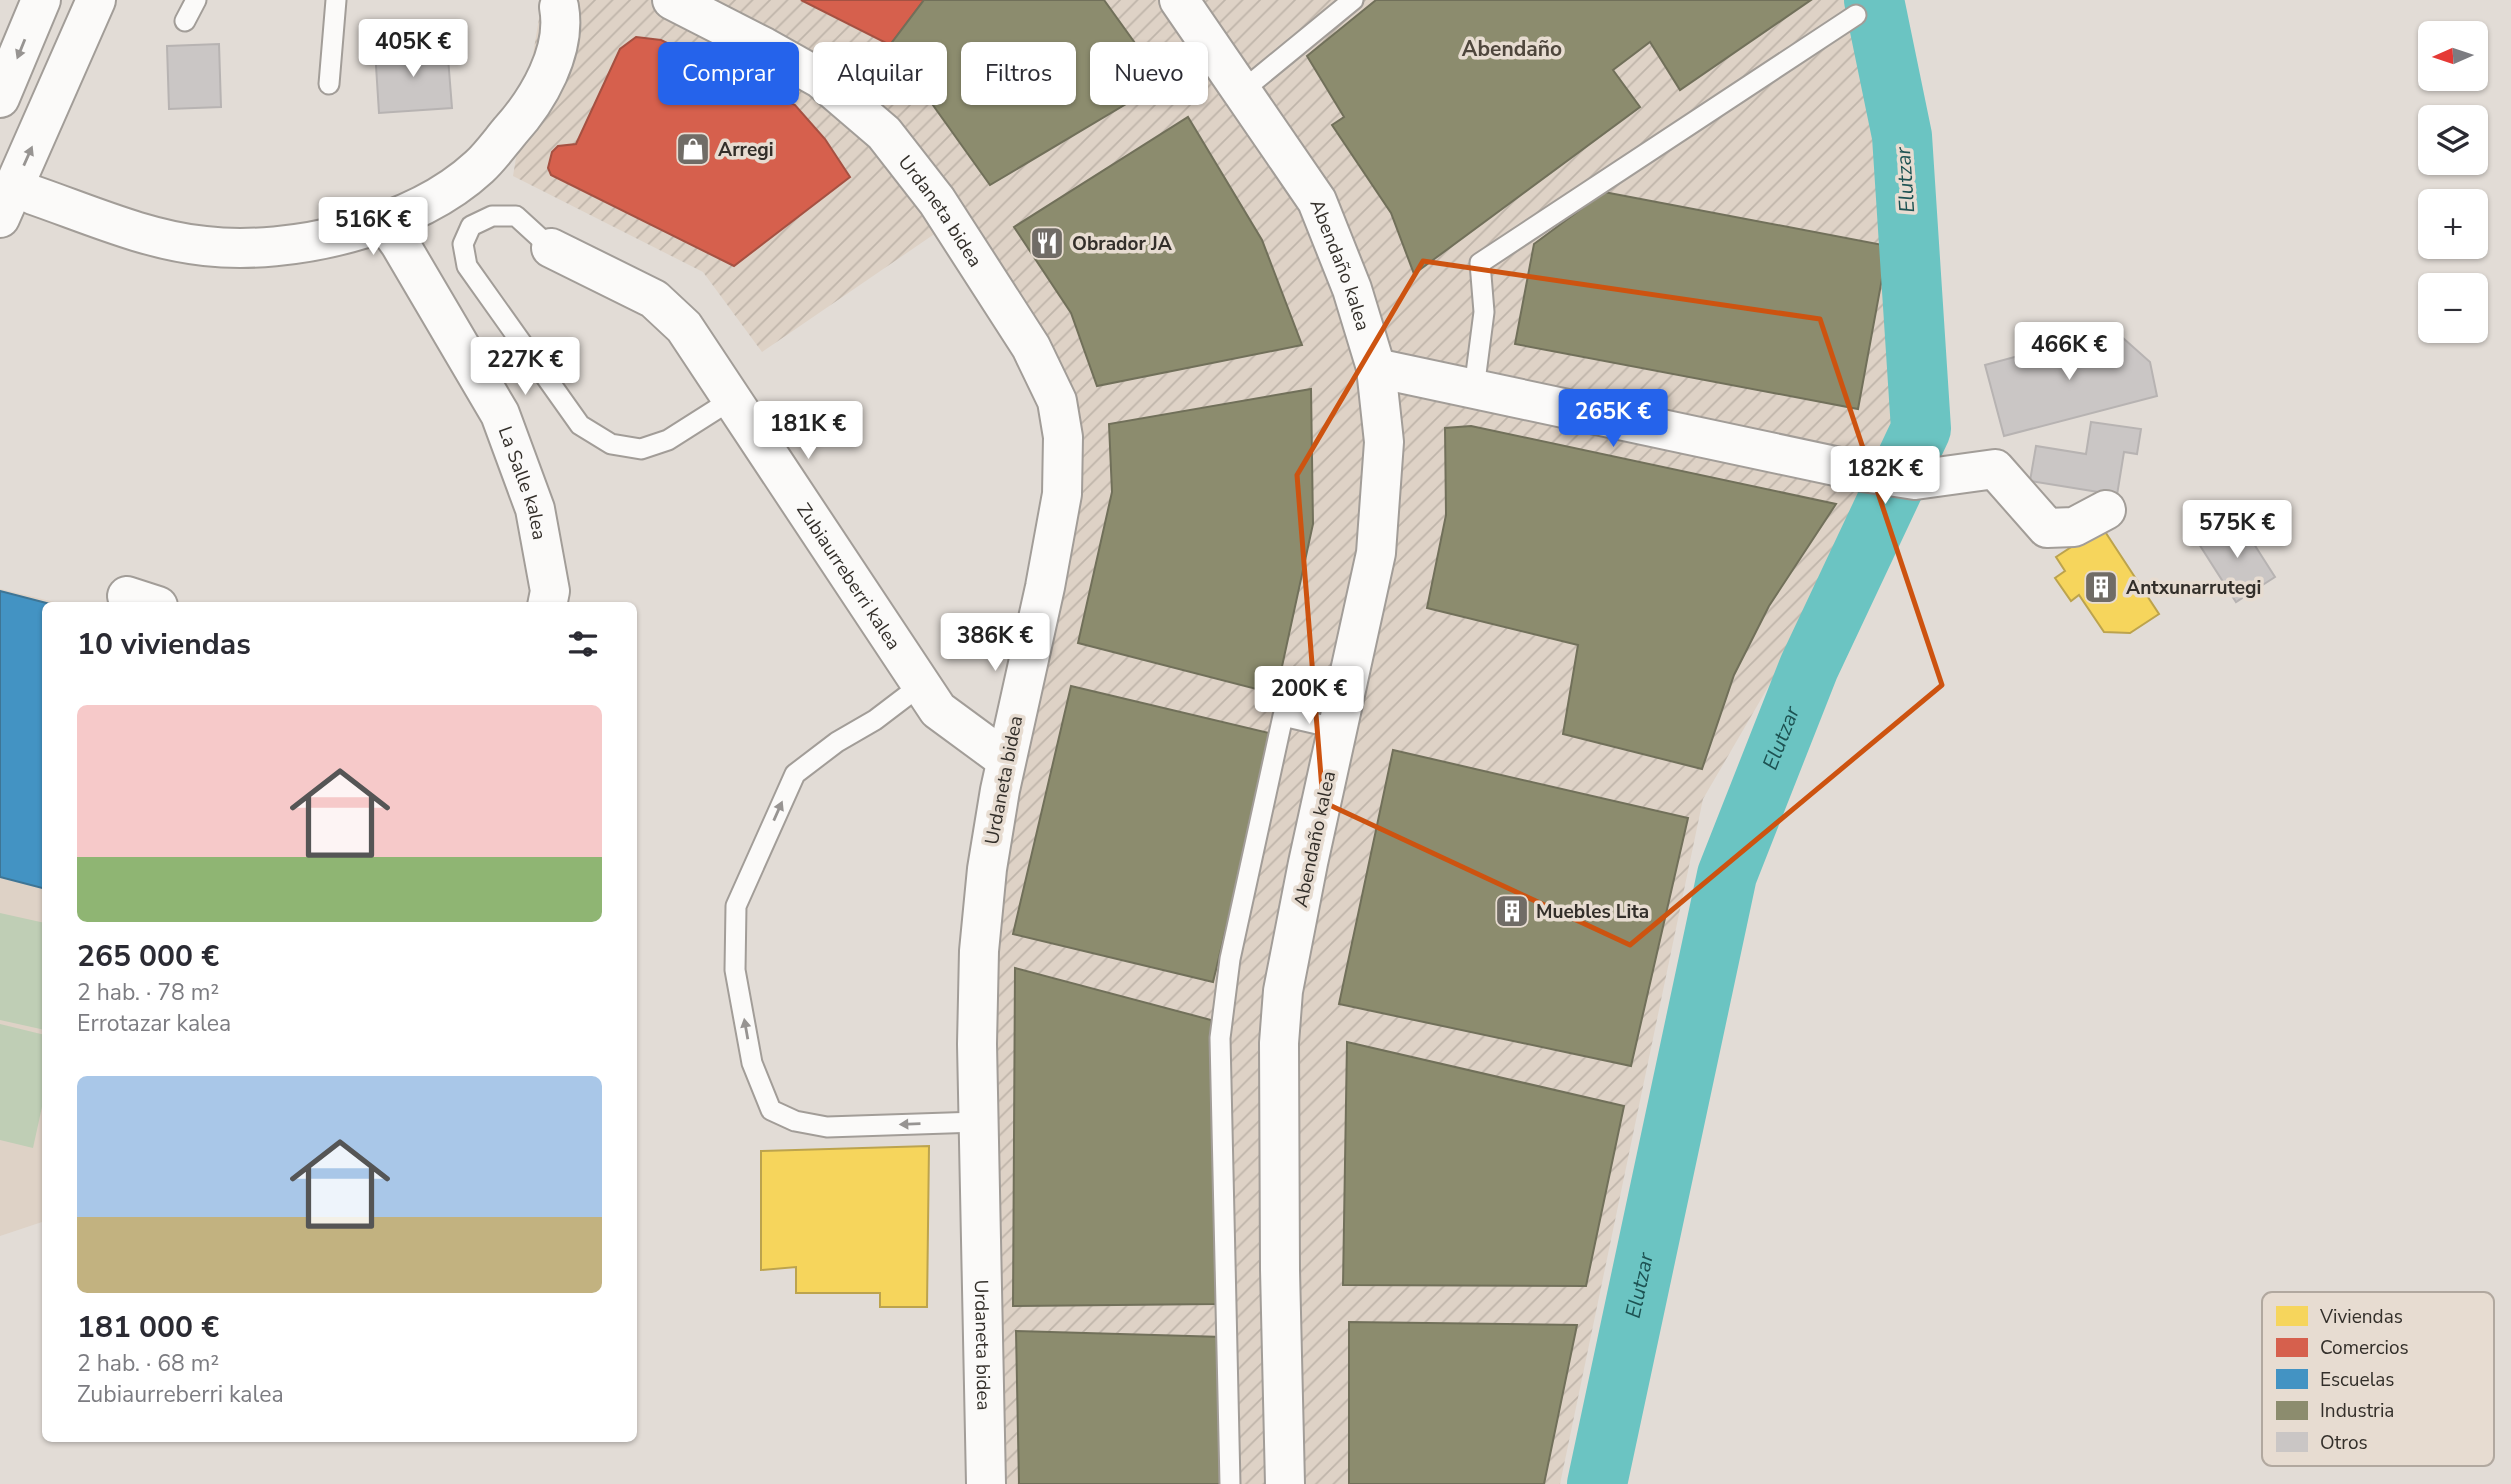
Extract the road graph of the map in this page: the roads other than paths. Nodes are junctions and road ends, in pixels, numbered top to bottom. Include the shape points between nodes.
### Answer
1 (41, 0) edge
2 (96, 0) edge
3 (197, 0) edge
4 (337, 0) edge
5 (672, 0) edge
6 (1179, 0) edge
7 (1353, 0) edge
8 (562, 2) edge
9 (1856, 15) dead end
10 (185, 21) dead end
11 (329, 84) dead end
12 (1242, 91) junction
13 (0, 98) edge
14 (33, 195) dead end
15 (0, 218) edge
16 (385, 223) junction
17 (551, 248) joint
18 (1376, 368) junction
19 (1474, 389) junction
20 (731, 400) junction
21 (2106, 510) dead end
22 (548, 602) edge
23 (921, 685) junction
24 (1339, 729) junction
25 (1006, 760) junction
26 (978, 1122) junction
27 (986, 1484) edge
28 (1230, 1484) edge
29 (1285, 1484) edge

1 -> 13 main road
15 -> 2 main road
3 - 10 lane
4 - 11 lane
5 - 25 main road, Urdaneta bidea via 821,79 884,133 937,201 1031,347 1056,401 1063,437 1062,494
6 - 12 main road, Abendaño kalea
7 - 12 lane
8 - 16 main road via 562,25 545,81 524,116 478,168 430,202
9 - 19 lane via 1480,263 1484,312
12 - 18 main road, Abendaño kalea via 1317,201 1352,289
14 - 16 main road via 159,237 204,246 261,247
16 - 22 main road, La Salle kalea via 500,414 535,509 551,591
17 - 20 main road, Zubiaurreberri kalea via 654,299 684,327
17 - 20 lane via 516,216 492,216 471,226 463,244 467,266 580,425 611,444 641,449 668,440
18 - 19 main road
18 - 24 main road, Abendaño kalea via 1384,442 1376,553
19 - 21 main road via 1863,472 1916,480 1996,469 2047,528 2074,527
20 - 23 main road, Zubiaurreberri kalea
23 - 25 main road, Zubiaurreberri kalea via 937,710
26 -> 23 lane via 827,1127 794,1121 771,1110 752,1063 735,970 736,906 795,774
24 - 28 lane via 1283,716 1230,959 1220,1038
24 - 29 main road, Abendaño kalea via 1283,992 1279,1043
25 - 26 main road, Urdaneta bidea via 987,869 979,951
26 - 27 main road, Urdaneta bidea

